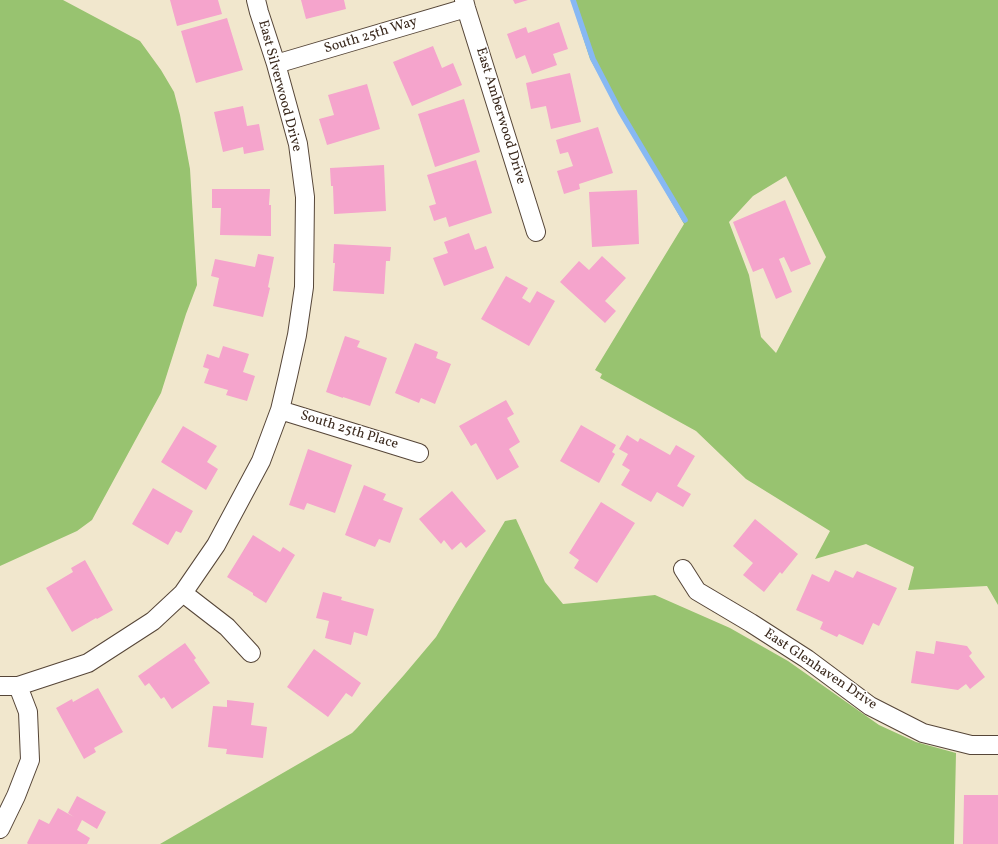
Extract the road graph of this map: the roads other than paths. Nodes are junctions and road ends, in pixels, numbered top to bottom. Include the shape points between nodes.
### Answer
1 (256, 0) edge
2 (465, 4) edge
3 (276, 64) junction
4 (536, 232) dead end
5 (280, 410) junction
6 (419, 453) dead end
7 (683, 569) dead end
8 (183, 593) junction
9 (251, 653) dead end
10 (0, 686) edge
11 (18, 686) junction
12 (998, 745) edge
13 (0, 829) edge

1 - 3 street, East Silverwood Drive
2 - 3 street, South 25th Way
2 - 4 street, East Amberwood Drive
3 - 5 street, East Silverwood Drive via 298,144 305,197 304,287
5 - 6 street, South 25th Place
5 - 8 street, East Silverwood Drive via 261,461 216,545
7 - 12 street, East Glenhaven Drive via 697,591 807,659 870,706 923,732 971,744
8 - 9 street via 227,628
8 - 11 street, East Silverwood Drive via 153,621 88,663
10 - 11 street, East Silverwood Drive
11 - 13 street via 28,712 30,760

